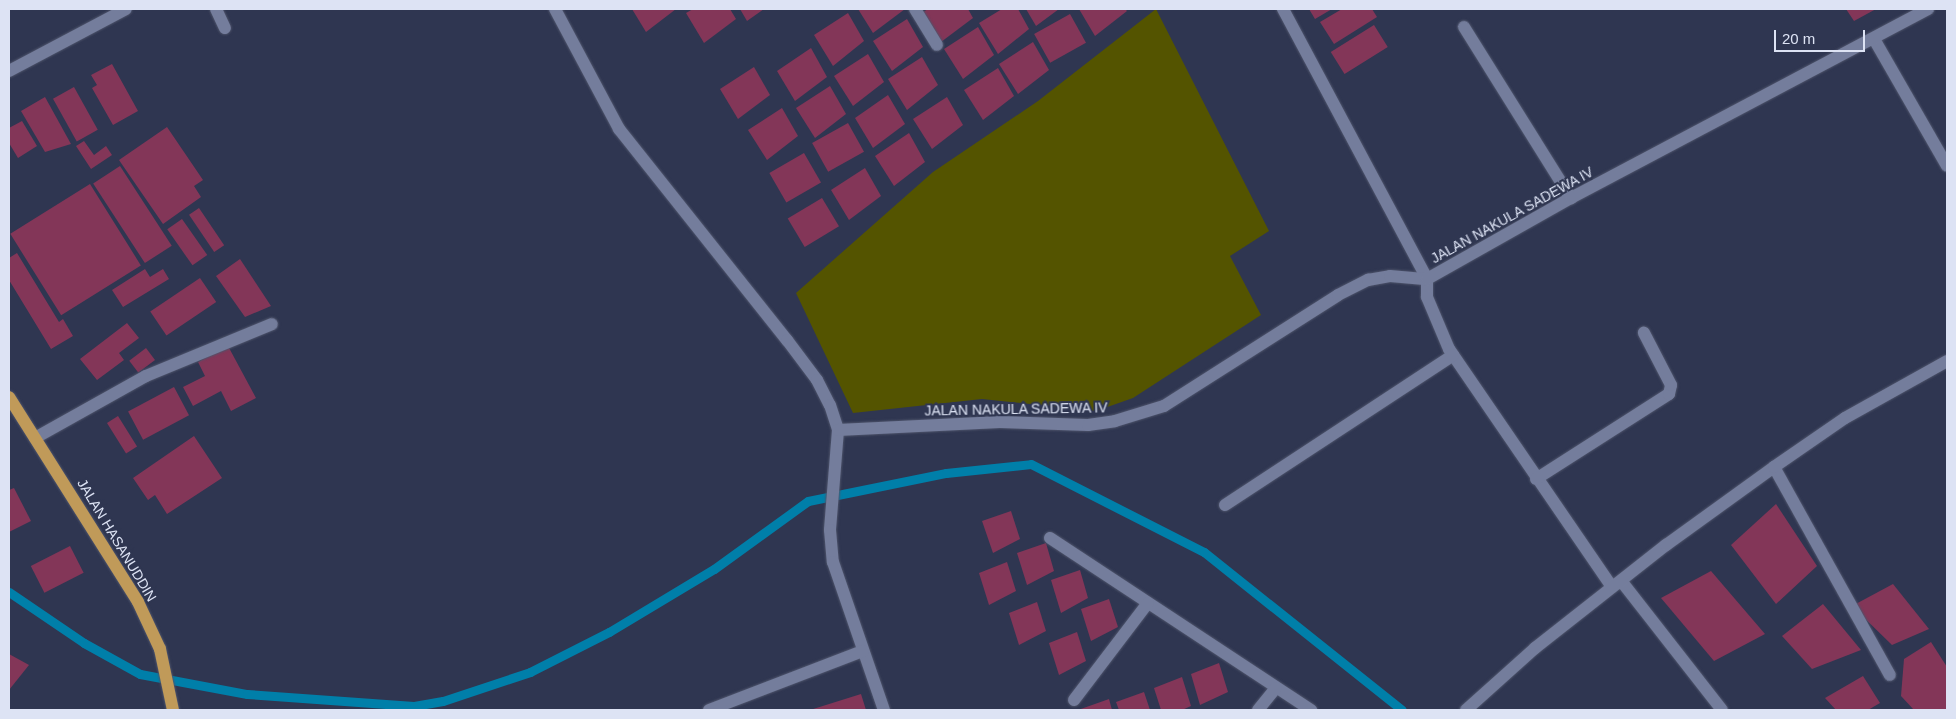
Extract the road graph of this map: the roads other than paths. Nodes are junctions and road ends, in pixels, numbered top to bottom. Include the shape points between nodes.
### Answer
1 (126, 9) edge
2 (216, 9) edge
3 (555, 9) edge
4 (915, 9) edge
5 (1283, 9) edge
6 (1928, 9) edge
7 (1464, 27) dead end
8 (225, 28) dead end
9 (1874, 39) junction
10 (937, 45) dead end
11 (9, 71) edge
12 (1947, 166) edge
13 (1571, 198) junction
14 (1427, 280) junction
15 (272, 324) dead end
16 (1644, 333) dead end
17 (1453, 355) junction
18 (1947, 361) edge
19 (9, 397) edge
20 (838, 430) junction
21 (35, 438) junction
22 (1774, 467) junction
23 (1536, 479) junction
24 (1225, 505) dead end
25 (1050, 538) dead end
26 (1617, 584) junction
27 (1148, 603) junction
28 (863, 650) junction
29 (1890, 675) dead end
30 (1276, 688) junction
31 (1074, 700) dead end
32 (173, 707) edge
33 (709, 710) edge
34 (884, 710) edge
35 (1258, 710) edge
36 (1311, 710) edge
37 (1466, 710) edge
38 (1722, 710) edge

1 - 11 street
2 - 8 street
3 - 20 street via 619,129 817,380
4 - 10 street
5 - 14 street
6 - 9 street, JALAN NAKULA SADEWA IV
7 - 13 street
9 - 12 street
9 - 13 street, JALAN NAKULA SADEWA IV
13 - 14 street, JALAN NAKULA SADEWA IV
14 - 17 street via 1427,297
14 - 20 street, JALAN NAKULA SADEWA IV via 1390,276 1368,280 1295,321 1164,406 1115,421 1088,425 990,423
15 - 21 street via 146,376
16 - 23 street via 1671,386 1669,394
17 - 23 street
17 - 24 street
18 - 22 street via 1845,418
19 - 21 main road, JALAN HASANUDDIN
20 - 28 street via 830,530 833,562
21 - 32 main road, JALAN HASANUDDIN via 138,602 160,649
22 - 26 street
22 - 29 street
23 - 26 street
25 - 27 street
26 - 37 street via 1535,648
26 - 38 street
27 - 30 street
27 - 31 street
28 - 33 street
28 - 34 street
30 - 35 street
30 - 36 street

